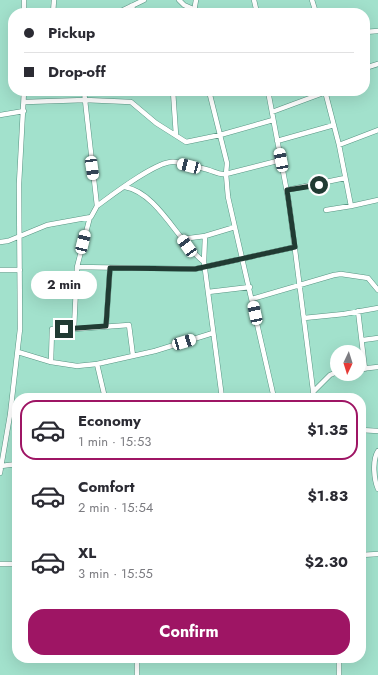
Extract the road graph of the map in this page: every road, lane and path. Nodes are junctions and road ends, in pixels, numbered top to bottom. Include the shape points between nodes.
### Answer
1 (144, 0) edge
2 (179, 0) edge
3 (131, 6) joint
4 (127, 8) edge
5 (189, 8) edge
6 (24, 96) edge
7 (85, 96) edge
8 (173, 96) edge
9 (210, 96) edge
10 (269, 96) edge
11 (314, 96) edge
12 (326, 96) edge
13 (85, 100) junction
14 (25, 102) junction
15 (24, 111) junction
16 (272, 112) junction
17 (0, 115) edge
18 (273, 120) junction
19 (334, 125) junction
20 (378, 130) edge
21 (176, 135) junction
22 (220, 135) junction
23 (277, 141) junction
24 (339, 145) junction
25 (281, 160) junction
26 (226, 174) junction
27 (345, 178) junction
28 (125, 187) junction
29 (287, 190) junction
30 (378, 200) edge
31 (97, 206) junction
32 (350, 206) junction
33 (326, 210) dead end
34 (90, 217) junction
35 (235, 227) junction
36 (20, 235) junction
37 (205, 236) junction
38 (182, 239) junction
39 (0, 242) edge
40 (295, 247) junction
41 (243, 258) junction
42 (205, 264) junction
43 (77, 268) junction
44 (110, 268) junction
45 (0, 270) edge
46 (20, 270) junction
47 (300, 286) junction
48 (250, 287) junction
49 (378, 290) edge
50 (208, 292) junction
51 (252, 299) junction
52 (378, 308) edge
53 (358, 311) junction
54 (304, 318) junction
55 (106, 326) junction
56 (74, 329) junction
57 (213, 333) junction
58 (378, 338) edge
59 (363, 340) junction
60 (363, 345) edge
61 (18, 352) junction
62 (134, 356) junction
63 (51, 362) junction
64 (97, 364) junction
65 (378, 367) edge
66 (366, 369) edge
67 (330, 375) edge
68 (313, 392) joint
69 (104, 393) edge
70 (221, 393) edge
71 (273, 393) edge
72 (366, 430) edge
73 (378, 431) edge
74 (378, 451) edge
75 (12, 465) edge
76 (1, 466) junction
77 (0, 473) edge
78 (378, 489) edge
79 (378, 554) edge
80 (366, 555) edge
81 (0, 564) edge
82 (12, 564) edge
83 (136, 663) edge
84 (339, 663) edge
85 (137, 675) edge
86 (339, 675) edge

1 - 3 street
2 - 5 street
3 - 4 street
6 - 14 street
7 - 13 street
8 - 21 street
9 - 22 street
10 - 16 street
11 - 16 street
12 - 19 street
13 - 14 street
13 - 21 street via 131,102 156,123
13 - 31 street
14 - 15 street
15 - 17 street
15 - 36 street via 19,184
16 - 18 street
18 - 22 street
18 - 23 street
19 - 23 street
19 - 24 street
20 - 24 street
21 - 22 street via 189,142
22 - 26 street via 227,163
23 - 25 street
24 - 27 street
25 - 26 street
25 - 29 street
26 - 28 street via 217,174 207,169 172,161 154,167
26 - 35 street
27 - 29 street
27 - 32 street
28 - 31 street
28 - 38 street via 138,190 146,197
29 - 40 street
30 - 32 street
31 - 34 street
32 - 33 street
34 - 36 street via 47,225
34 - 43 street
35 - 37 street
35 - 41 street
36 - 39 street
36 - 46 street
37 - 38 street
37 - 42 street
38 - 42 street
40 - 41 street
40 - 47 street
41 - 42 street
41 - 48 street
42 - 44 street via 176,270
42 - 50 street
43 - 44 street
43 - 56 street
44 - 55 street
45 - 46 street
46 - 61 street
47 - 49 street via 341,274 368,278
47 - 51 street
47 - 54 street
48 - 50 street
48 - 51 street
50 - 57 street
51 - 71 street
52 - 53 street
53 - 54 street
53 - 59 street
54 - 68 street
55 - 56 street
55 - 62 street via 129,325
56 - 63 street via 52,329
57 - 62 street
57 - 70 street
58 - 59 street
59 - 60 street
61 - 63 street
61 - 76 street
62 - 64 street
63 - 64 street via 77,366
64 - 69 street
65 - 66 street
67 - 68 street
72 - 73 street
74 - 78 street via 375,456 375,480
75 - 76 street
76 - 77 street
79 - 80 street
81 - 82 street
83 - 85 street
84 - 86 street

